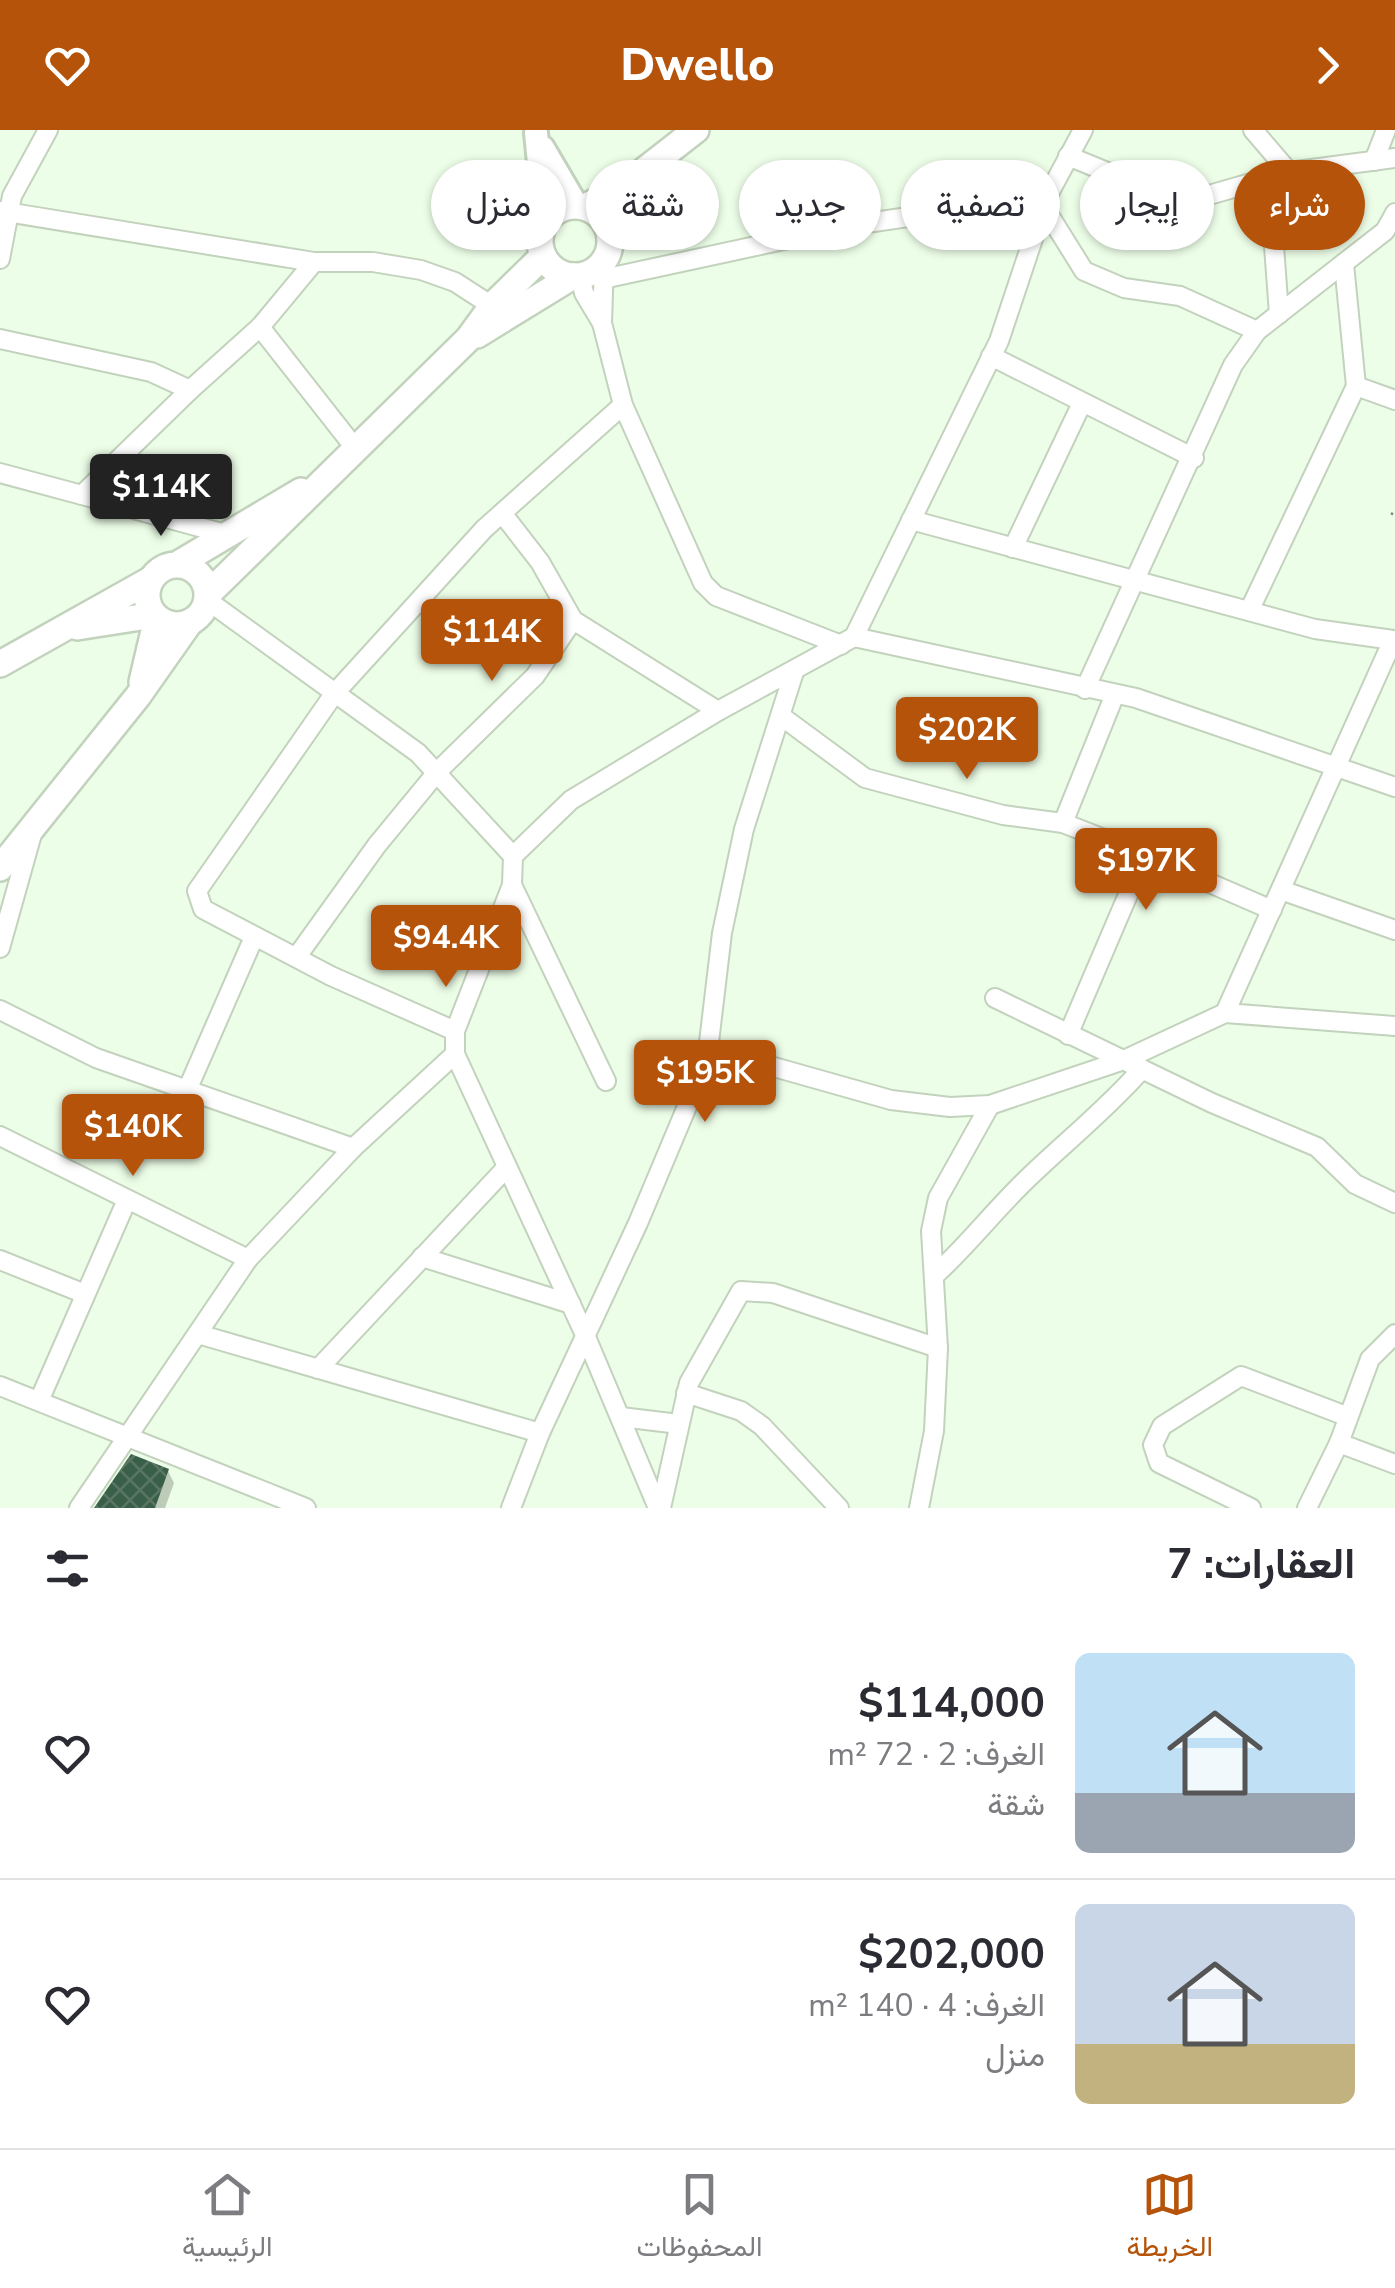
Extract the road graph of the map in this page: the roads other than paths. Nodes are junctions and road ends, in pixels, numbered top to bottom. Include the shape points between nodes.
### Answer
1 (48, 130) edge
2 (1083, 130) edge
3 (1253, 130) edge
4 (1386, 130) edge
5 (536, 132) edge
6 (688, 138) edge
7 (1068, 156) junction
8 (1395, 158) edge
9 (539, 160) edge
10 (1279, 160) edge
11 (1374, 161) junction
12 (1365, 162) edge
13 (1060, 174) edge
14 (1234, 188) edge
15 (581, 206) junction
16 (566, 209) edge
17 (4, 212) edge
18 (1395, 212) edge
19 (901, 221) edge
20 (1060, 228) edge
21 (1390, 234) edge
22 (542, 250) edge
23 (1030, 250) edge
24 (1274, 250) edge
25 (543, 256) junction
26 (0, 259) edge
27 (314, 262) junction
28 (1344, 264) junction
29 (594, 267) junction
30 (492, 306) junction
31 (1279, 314) junction
32 (260, 328) junction
33 (1257, 331) junction
34 (0, 339) edge
35 (468, 340) junction
36 (992, 356) junction
37 (1356, 386) junction
38 (190, 390) junction
39 (1395, 400) edge
40 (1082, 403) junction
41 (624, 405) junction
42 (355, 448) junction
43 (1194, 458) junction
44 (0, 473) edge
45 (332, 474) junction
46 (82, 495) junction
47 (502, 513) junction
48 (911, 520) junction
49 (225, 534) junction
50 (1013, 548) junction
51 (178, 564) junction
52 (150, 580) junction
53 (1137, 583) junction
54 (207, 597) junction
55 (1250, 610) junction
56 (156, 616) junction
57 (573, 620) junction
58 (190, 622) junction
59 (48, 635) junction
60 (1394, 638) edge
61 (848, 641) junction
62 (0, 664) edge
63 (794, 672) junction
64 (1085, 689) junction
65 (334, 694) junction
66 (1114, 694) junction
67 (138, 696) junction
68 (718, 711) junction
69 (781, 716) junction
70 (1336, 766) junction
71 (438, 771) junction
72 (1395, 786) edge
73 (1063, 823) junction
74 (32, 834) junction
75 (1145, 855) junction
76 (513, 856) junction
77 (0, 868) edge
78 (512, 885) junction
79 (1281, 890) junction
80 (1272, 910) junction
81 (1395, 930) edge
82 (254, 937) junction
83 (0, 948) edge
84 (298, 955) junction
85 (996, 998) dead end
86 (0, 1010) edge
87 (1226, 1013) junction
88 (1395, 1026) edge
89 (455, 1032) junction
90 (1068, 1035) junction
91 (455, 1054) junction
92 (707, 1058) junction
93 (1124, 1060) junction
94 (1142, 1069) junction
95 (606, 1081) dead end
96 (188, 1088) junction
97 (990, 1106) junction
98 (0, 1136) edge
99 (353, 1148) junction
100 (507, 1167) junction
101 (126, 1202) junction
102 (1395, 1203) edge
103 (422, 1257) junction
104 (0, 1260) edge
105 (248, 1260) junction
106 (934, 1276) junction
107 (85, 1294) junction
108 (570, 1304) junction
109 (198, 1334) junction
110 (1395, 1334) edge
111 (586, 1337) junction
112 (938, 1348) junction
113 (318, 1369) junction
114 (0, 1386) edge
115 (686, 1393) junction
116 (39, 1401) junction
117 (1346, 1416) junction
118 (620, 1417) junction
119 (679, 1424) junction
120 (540, 1433) junction
121 (125, 1438) junction
122 (1339, 1443) junction
123 (1395, 1464) edge
124 (272, 1502) edge
125 (661, 1505) edge
126 (80, 1508) edge
127 (306, 1508) edge
128 (511, 1508) edge
129 (680, 1508) edge
130 (838, 1508) edge
131 (919, 1508) edge
132 (1251, 1508) edge
133 (1307, 1508) edge

1 - 17 street
2 - 7 street
3 - 10 street
4 - 11 street
5 - 9 street
5 - 15 street
6 - 15 main road via 619,190
6 - 29 main road
7 - 13 street
7 - 14 street via 1188,195
8 - 11 street
11 - 12 street
15 - 16 main road
15 - 29 main road via 601,217
17 - 26 street
17 - 27 street
18 - 21 street
19 - 29 street
20 - 33 street via 1084,271 1124,288 1180,296
21 - 28 street
22 - 25 main road
23 - 36 street
24 - 31 street
25 - 29 main road via 556,271
25 - 30 main road
27 - 30 street via 420,270
27 - 32 street
28 - 31 street
28 - 37 street
29 - 35 main road
29 - 41 street via 584,293 602,323
30 - 35 main road
31 - 33 street
32 - 38 street
32 - 42 street
33 - 43 street via 1234,366
34 - 38 street via 132,366
35 - 42 main road
36 - 40 street
36 - 48 street
37 - 39 street
37 - 55 street
38 - 46 street
40 - 43 street
40 - 50 street
41 - 47 street
41 - 61 street via 703,584 716,596
42 - 45 main road
43 - 53 street
44 - 46 street
45 - 49 main road
45 - 54 main road
46 - 49 street
47 - 57 street
47 - 65 street
48 - 50 street
48 - 61 street
49 - 51 main road
50 - 53 street
51 - 52 main road
51 - 54 main road via 200,574
52 - 56 main road via 147,600
52 - 59 main road
53 - 55 street
53 - 64 street
54 - 58 main road
54 - 65 street
55 - 60 street via 1315,628
56 - 58 main road via 171,624
56 - 59 main road
56 - 67 main road
57 - 68 street
57 - 71 street via 535,676
58 - 67 main road
59 - 62 main road
60 - 70 street
61 - 63 street
61 - 64 street
63 - 68 street
63 - 69 street
64 - 66 street
65 - 71 street
65 - 82 street via 197,891 203,909
66 - 70 street
66 - 73 street
67 - 74 main road
68 - 76 street via 571,800
69 - 73 street via 864,778 1004,816
69 - 92 street via 744,829 722,933
70 - 72 street
70 - 79 street
71 - 76 street
71 - 84 street
73 - 75 street
74 - 77 main road
74 - 83 street
75 - 80 street
75 - 90 street
76 - 78 street
78 - 89 street
78 - 95 street
79 - 80 street
79 - 81 street
80 - 87 street
82 - 84 street
82 - 96 street
84 - 89 street
85 - 90 street
86 - 96 street via 96,1058
87 - 88 street
87 - 93 street
89 - 91 street
90 - 93 street
91 - 99 street
91 - 100 street
92 - 97 street via 774,1067 891,1100
92 - 111 street
93 - 94 street
93 - 97 street
94 - 102 street via 1317,1147 1356,1184
94 - 106 street
96 - 99 street
97 - 106 street via 938,1198 931,1232
98 - 101 street
99 - 105 street
100 - 103 street
100 - 108 street
101 - 105 street
101 - 107 street
103 - 108 street
103 - 113 street
104 - 107 street
105 - 109 street
106 - 112 street
107 - 116 street
108 - 111 street
109 - 113 street
109 - 121 street
110 - 117 street via 1370,1358
111 - 118 street
111 - 120 street
112 - 115 street via 753,1288 736,1294
112 - 131 street via 934,1431
113 - 120 street
114 - 116 street
115 - 119 street
115 - 130 street via 741,1411 762,1426
116 - 121 street
117 - 122 street
117 - 132 street via 1240,1376 1162,1426 1153,1446 1160,1464
118 - 119 street
118 - 125 street
119 - 125 street
120 - 128 street
121 - 124 street
121 - 126 street
122 - 123 street
122 - 133 street
124 - 127 street
125 - 129 street

